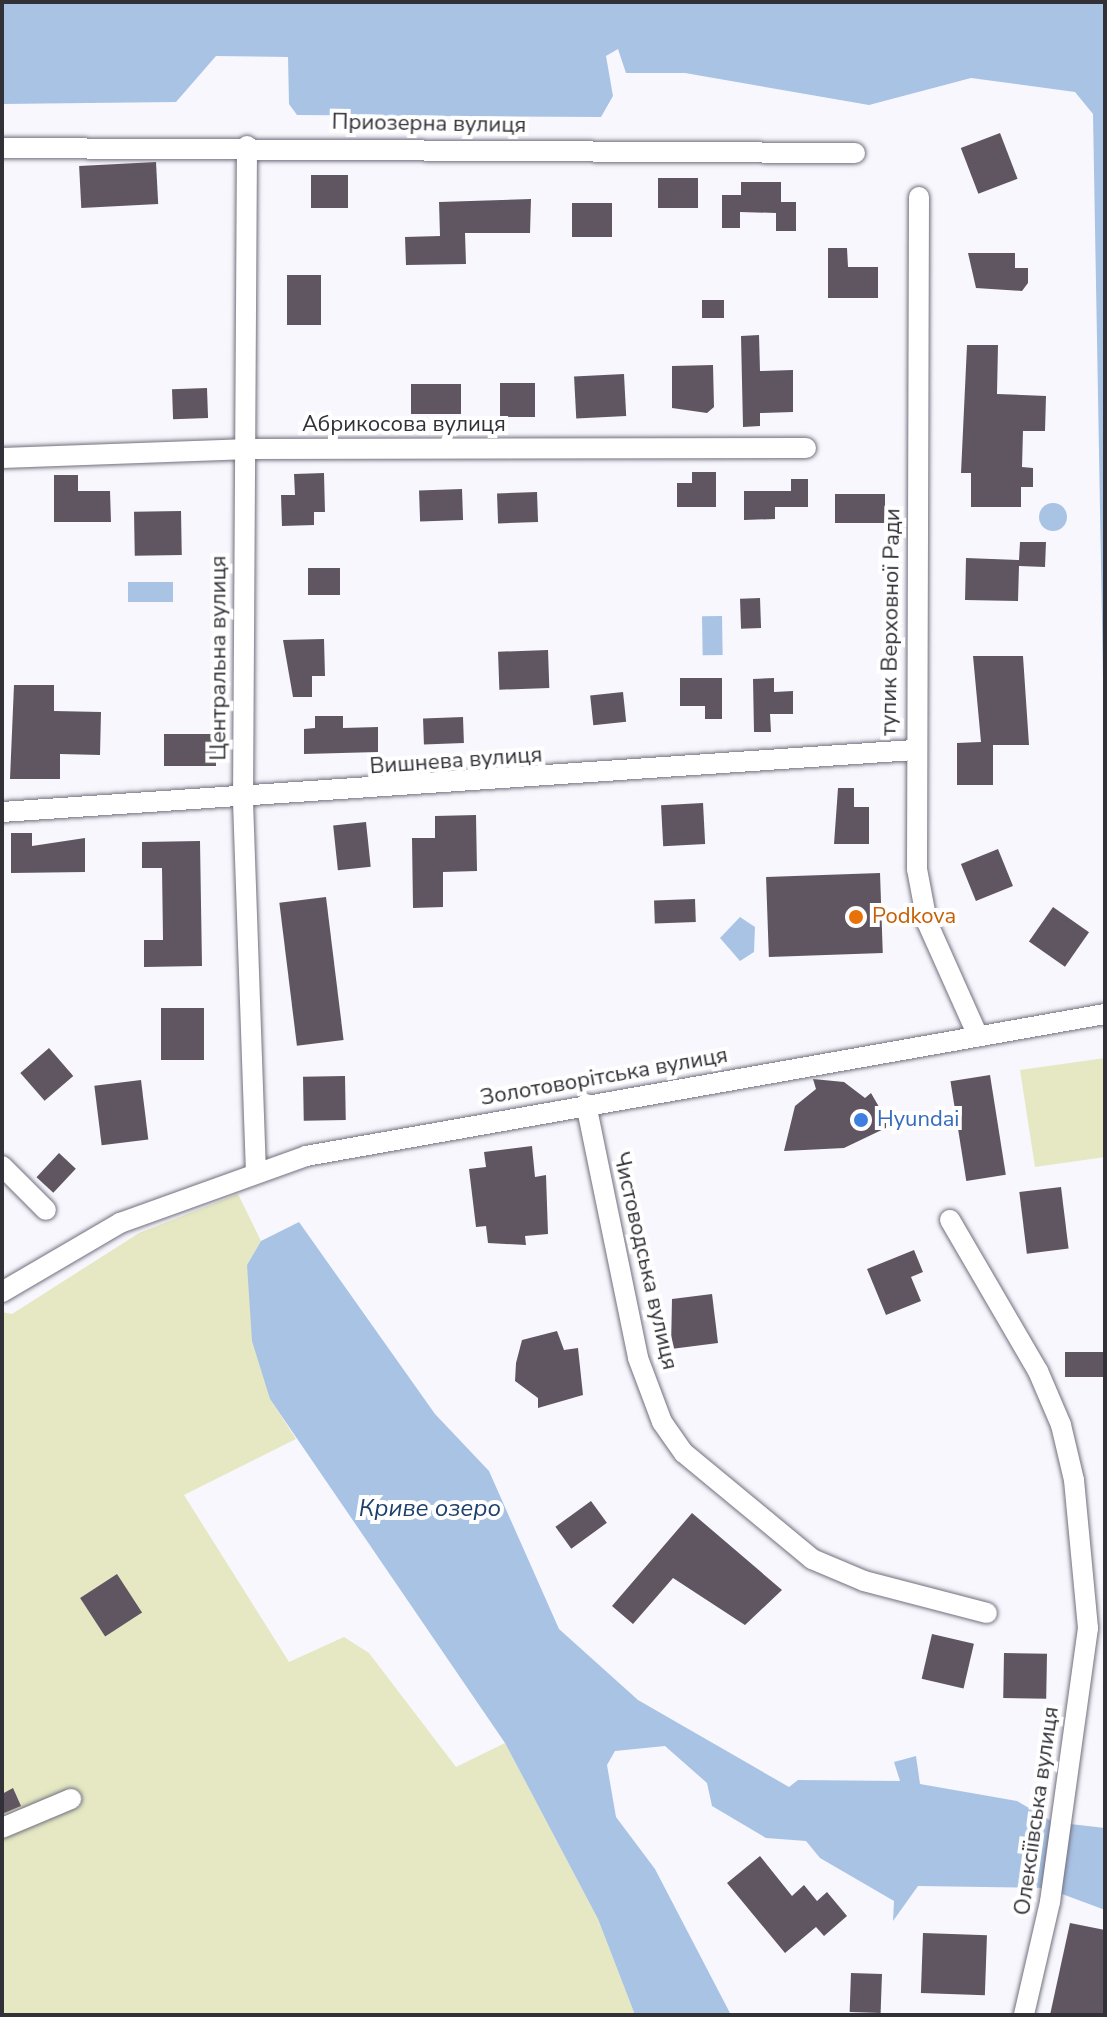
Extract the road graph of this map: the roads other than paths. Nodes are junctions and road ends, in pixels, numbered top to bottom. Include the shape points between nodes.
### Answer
1 (247, 146) junction
2 (2, 148) edge
3 (855, 153) dead end
4 (919, 197) dead end
5 (806, 448) dead end
6 (243, 449) junction
7 (2, 458) edge
8 (913, 750) junction
9 (243, 801) junction
10 (2, 812) edge
11 (1105, 1014) edge
12 (978, 1036) junction
13 (586, 1104) junction
14 (2, 1166) edge
15 (256, 1169) junction
16 (46, 1210) dead end
17 (950, 1220) dead end
18 (2, 1292) edge
19 (987, 1613) dead end
20 (1097, 1628) edge
21 (71, 1799) dead end
22 (2, 1828) edge
23 (1024, 2015) edge

1 - 2 street, Приозерна вулиця
1 - 3 street, Приозерна вулиця
1 - 6 street, Центральна вулиця
4 - 8 street, тупик Верховної Ради
5 - 6 street, Абрикосова вулиця
6 - 7 street, Абрикосова вулиця
6 - 9 street, Центральна вулиця
8 - 9 street, Вишнева вулиця
8 - 12 street, тупик Верховної Ради via 927,922
9 - 10 street, Вишнева вулиця
9 - 15 street, Центральна вулиця
11 - 12 street, Золотоворітська вулиця
12 - 13 street, Золотоворітська вулиця
13 - 15 street, Золотоворітська вулиця
13 - 19 street, Чистоводська вулиця via 638,1358 662,1422 684,1453 812,1559 878,1586
14 - 16 street
15 - 18 street, Золотоворітська вулиця via 120,1223
17 - 20 street, Олексіївська вулиця via 1038,1371 1061,1425
20 - 23 street, Олексіївська вулиця via 1060,1812 1050,1902
21 - 22 street

